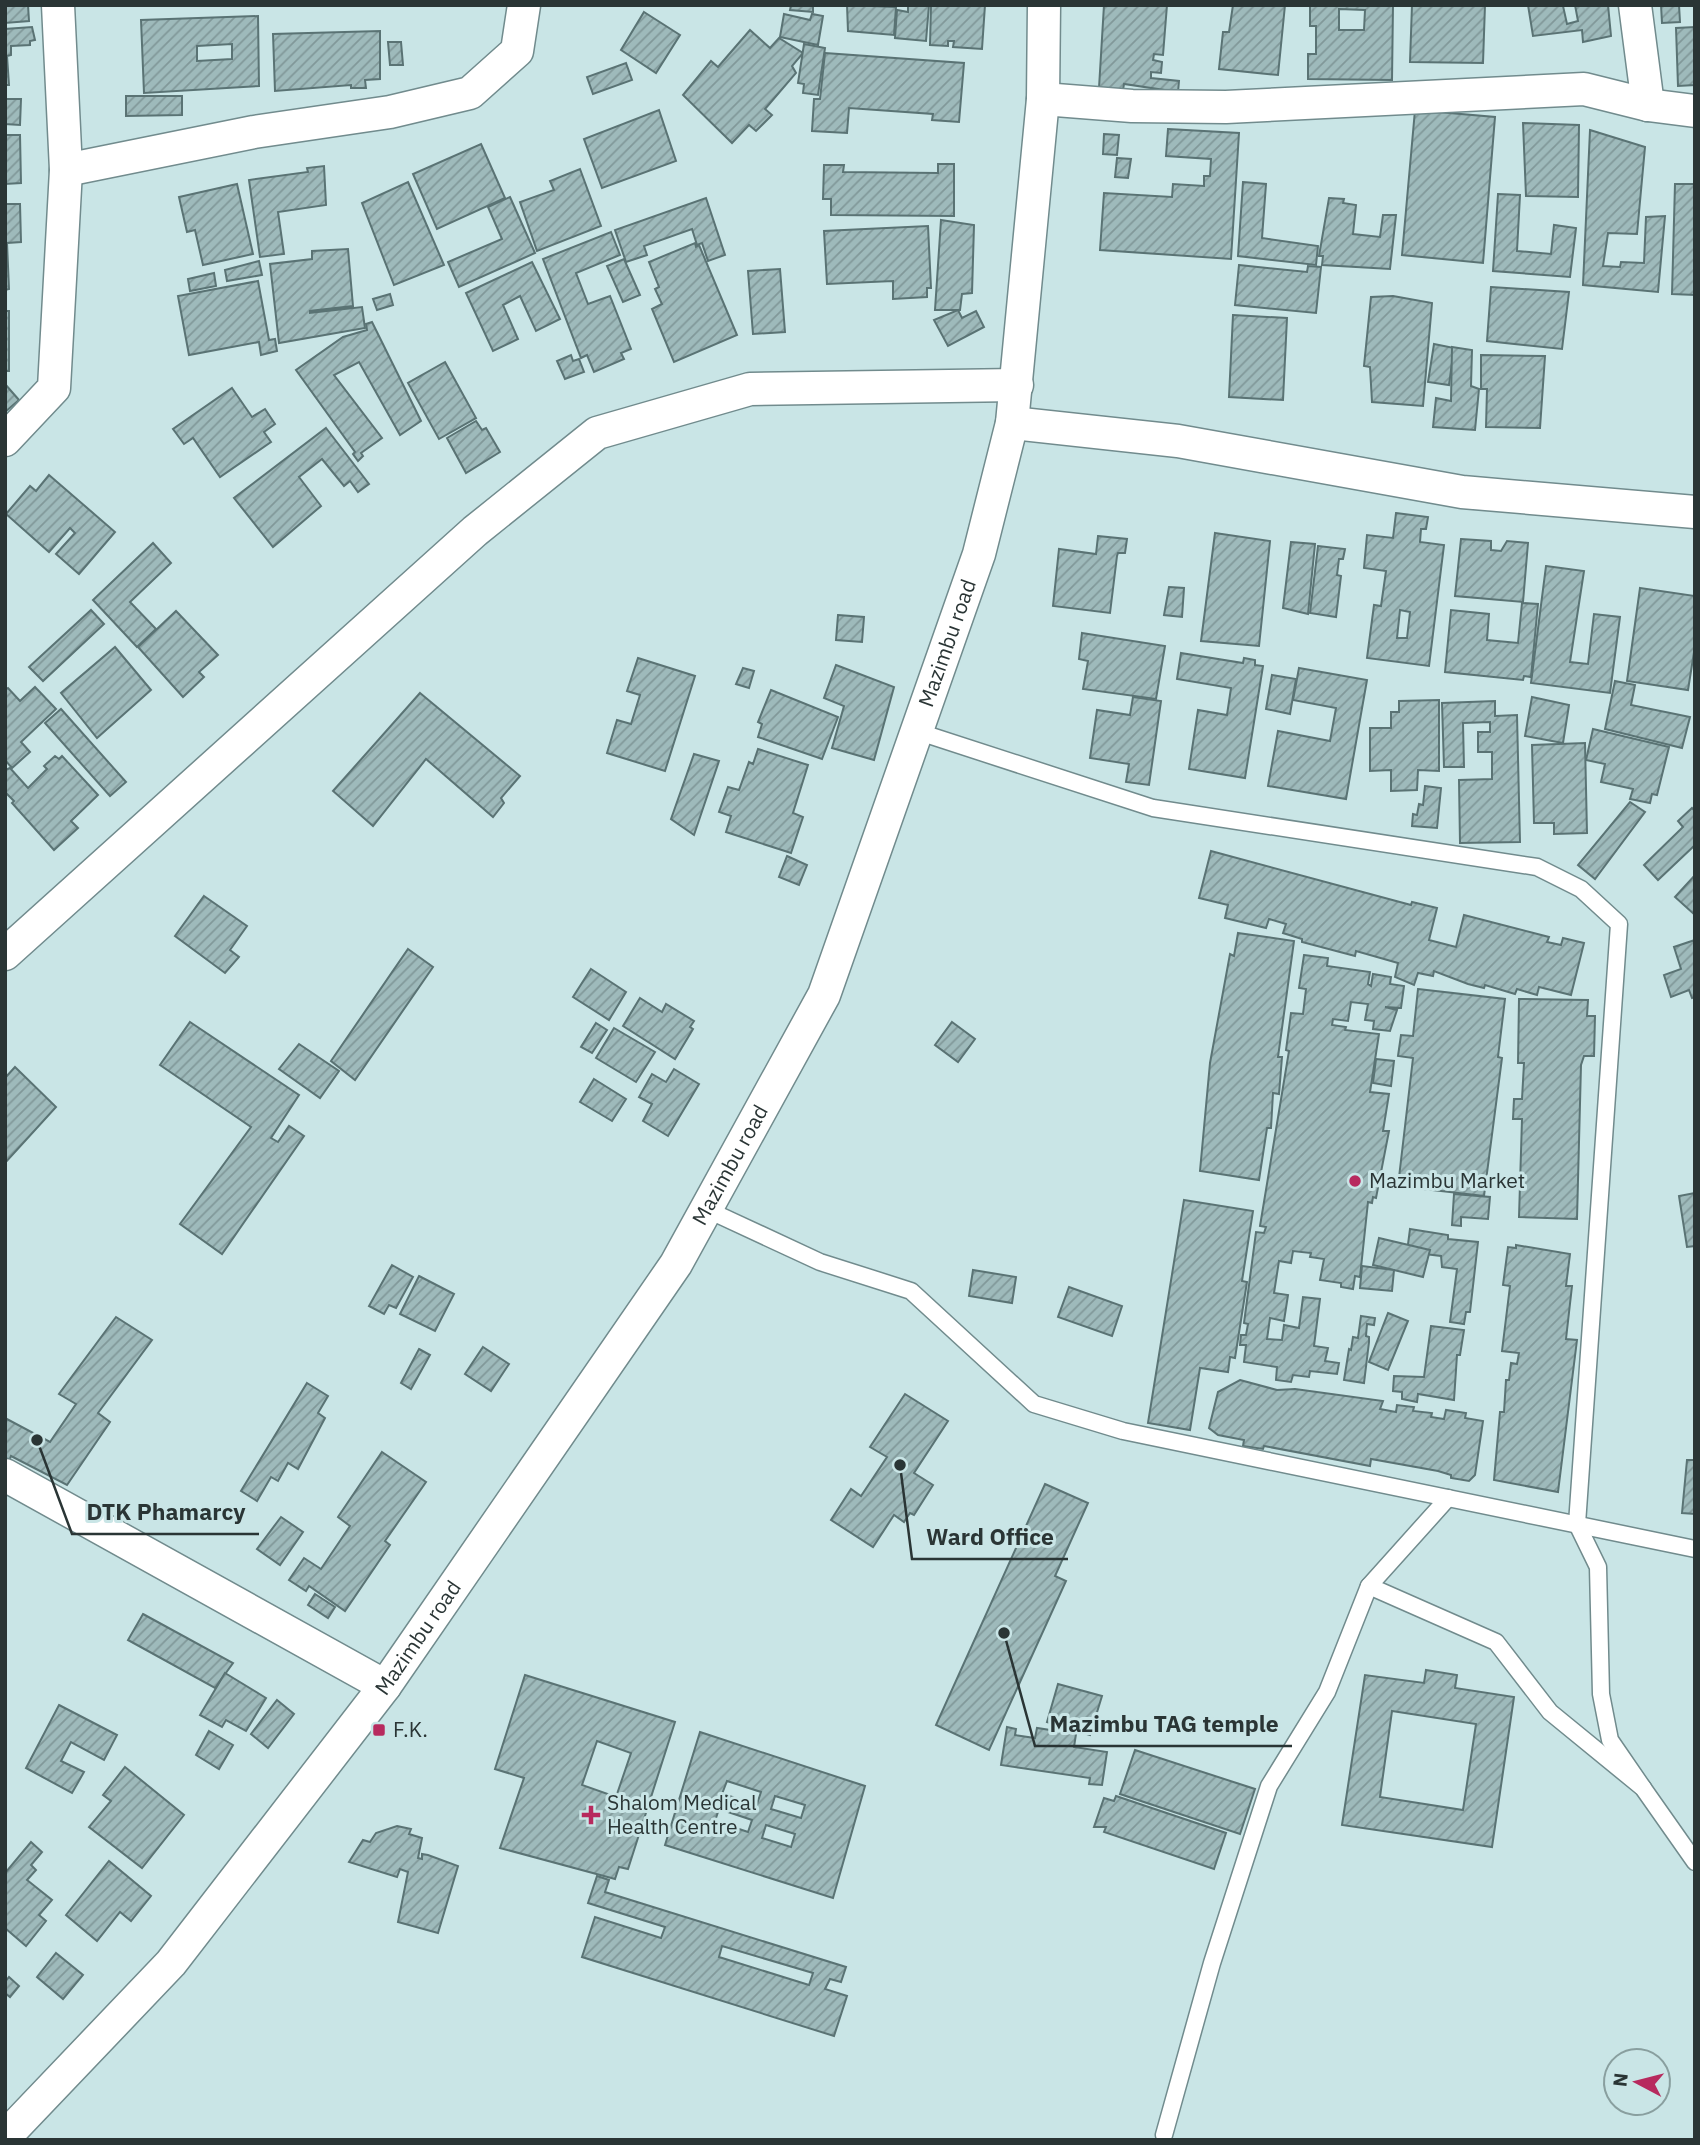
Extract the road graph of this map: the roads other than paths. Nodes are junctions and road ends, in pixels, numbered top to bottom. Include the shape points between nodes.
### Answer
1 (58, 5) edge
2 (524, 5) edge
3 (1044, 5) edge
4 (1634, 5) edge
5 (1043, 99) junction
6 (1648, 105) junction
7 (1695, 111) edge
8 (66, 170) junction
9 (1017, 385) junction
10 (1012, 423) junction
11 (5, 440) edge
12 (1695, 513) edge
13 (916, 731) junction
14 (5, 954) edge
15 (708, 1210) junction
16 (5, 1475) edge
17 (1448, 1498) junction
18 (1577, 1524) junction
19 (1695, 1549) edge
20 (1369, 1586) junction
21 (385, 1686) junction
22 (1643, 1788) junction
23 (1695, 1862) edge
24 (1164, 2135) dead end
25 (5, 2137) edge

1 - 8 street
2 - 8 street via 517,51 470,93 390,112 254,132
3 - 5 street, Mazimbu road
4 - 6 street
5 - 6 street via 1226,107 1584,89
5 - 9 street, Mazimbu road
6 - 7 street
8 - 11 street via 54,388
9 - 10 street, Mazimbu road
9 - 14 street via 750,389 597,433 475,531
10 - 12 street via 1178,441 1462,492
10 - 13 street, Mazimbu road via 979,554
13 - 15 street, Mazimbu road via 824,995
13 - 18 lane via 1153,808 1537,866 1581,889 1619,925
15 - 17 lane via 820,1262 911,1290 1034,1404 1123,1431
15 - 21 street, Mazimbu road via 669,1275
16 - 21 street
17 - 18 lane
17 - 20 lane
18 - 19 lane
18 - 22 lane via 1598,1567 1601,1694 1610,1740
20 - 22 lane via 1496,1642 1550,1712
20 - 24 lane via 1327,1692 1269,1786 1212,1963
21 - 25 street, Mazimbu road via 171,1963
22 - 23 lane

